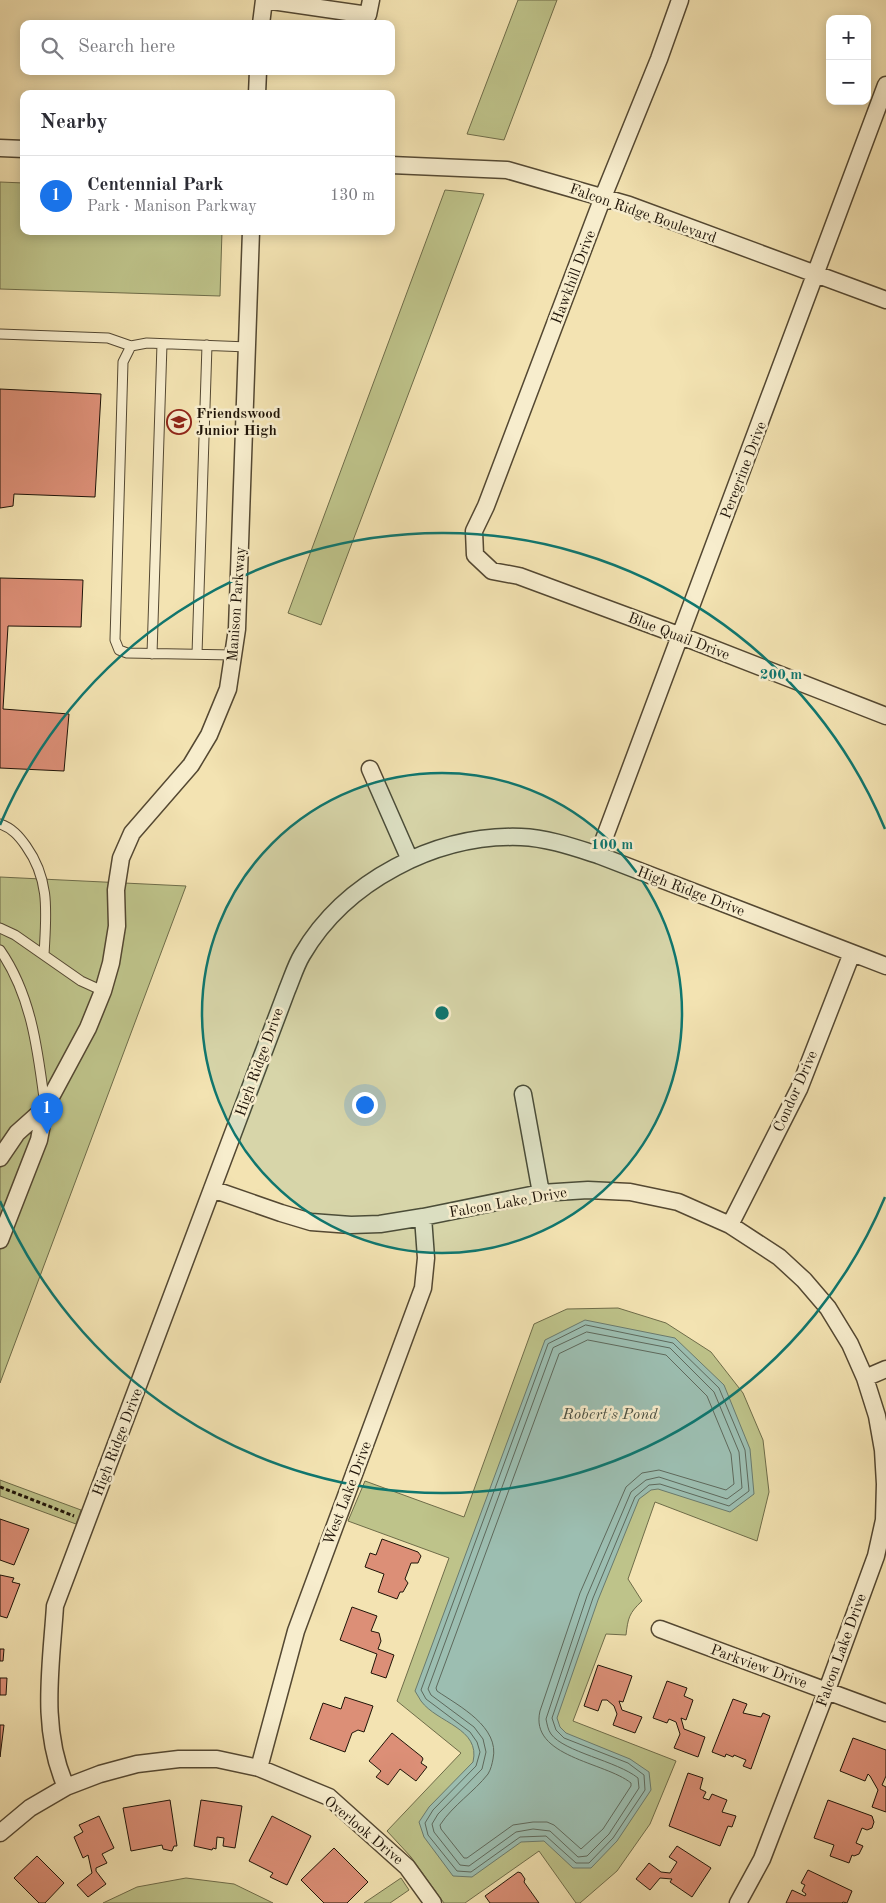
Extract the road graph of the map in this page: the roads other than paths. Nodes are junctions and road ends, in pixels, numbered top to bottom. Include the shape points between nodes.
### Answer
1 (264, 0) edge
2 (680, 0) edge
3 (369, 7) edge
4 (262, 20) edge
5 (258, 75) edge
6 (886, 86) edge
7 (257, 90) edge
8 (0, 148) edge
9 (20, 149) edge
10 (395, 165) edge
11 (603, 197) junction
12 (251, 235) edge
13 (816, 275) junction
14 (886, 300) edge
15 (0, 334) edge
16 (162, 344) junction
17 (207, 345) junction
18 (131, 346) junction
19 (248, 347) junction
20 (476, 555) joint
21 (681, 636) junction
22 (152, 654) junction
23 (197, 654) junction
24 (234, 655) junction
25 (886, 716) edge
26 (370, 769) dead end
27 (0, 824) edge
28 (598, 855) junction
29 (410, 860) junction
30 (0, 928) edge
31 (0, 950) edge
32 (852, 953) junction
33 (44, 955) junction
34 (886, 966) edge
35 (103, 991) junction
36 (523, 1094) dead end
37 (45, 1108) junction
38 (0, 1158) edge
39 (212, 1189) junction
40 (541, 1193) junction
41 (423, 1217) junction
42 (730, 1225) junction
43 (0, 1240) edge
44 (886, 1369) edge
45 (865, 1378) junction
46 (660, 1629) dead end
47 (827, 1690) junction
48 (886, 1714) edge
49 (259, 1768) junction
50 (66, 1787) junction
51 (0, 1833) edge
52 (433, 1903) edge
53 (738, 1903) edge

1 - 3 street
1 - 4 street
2 - 11 street, Hawkhill Drive
5 - 7 street
6 - 13 street, Peregrine Drive
8 - 9 street
10 - 11 street, Falcon Ridge Boulevard via 507,170
11 - 13 street, Falcon Ridge Boulevard
11 - 20 street, Hawkhill Drive via 486,506 474,530
12 - 19 street, Manison Parkway
13 - 14 street, Falcon Ridge Boulevard
13 - 21 street, Peregrine Drive
15 - 18 lane via 108,338
16 - 17 lane
16 - 18 lane
16 - 22 lane
17 - 19 lane
17 - 23 lane
18 - 22 lane via 123,362 115,640 119,650
19 - 24 street, Manison Parkway
20 - 21 street, Blue Quail Drive via 492,570 519,576
21 - 25 street, Blue Quail Drive
21 - 28 street, Peregrine Drive
22 - 23 lane
23 - 24 lane
24 - 35 street, Manison Parkway via 228,689 209,735 191,765 132,833 121,858 116,890 117,926
26 - 29 street
27 - 33 lane via 17,833 42,875 47,904
28 - 29 street, High Ridge Drive via 555,841 521,837 480,839 445,846
28 - 32 street, High Ridge Drive
29 - 39 street, High Ridge Drive via 374,879 345,902 302,955
30 - 33 lane
31 - 37 lane via 25,998 38,1052
32 - 34 street, High Ridge Drive
32 - 42 street, Condor Drive via 799,1089
33 - 35 lane via 81,981
35 - 37 street, Manison Parkway via 88,1028
36 - 40 street
37 - 38 street, Manison Parkway via 17,1133
37 - 43 street, Manison Parkway via 39,1140
39 - 41 street, Falcon Lake Drive via 312,1222 371,1225
39 - 50 street, High Ridge Drive via 55,1606 48,1711 54,1755
40 - 41 street, Falcon Lake Drive
40 - 42 street, Falcon Lake Drive via 630,1192 678,1202
41 - 49 street, West Lake Drive via 426,1258 423,1288 296,1631
42 - 45 street, Falcon Lake Drive via 779,1256 804,1280 828,1308 850,1344
44 - 45 street
45 - 47 street, Falcon Lake Drive via 883,1450 884,1520 876,1556
46 - 47 street, Parkview Drive
47 - 48 street, Parkview Drive
47 - 53 street, Falcon Lake Drive via 762,1859
49 - 50 street, Overlook Drive via 218,1759 178,1758 138,1764
49 - 52 street, Overlook Drive via 328,1797 407,1867
50 - 51 street, Overlook Drive via 30,1808

